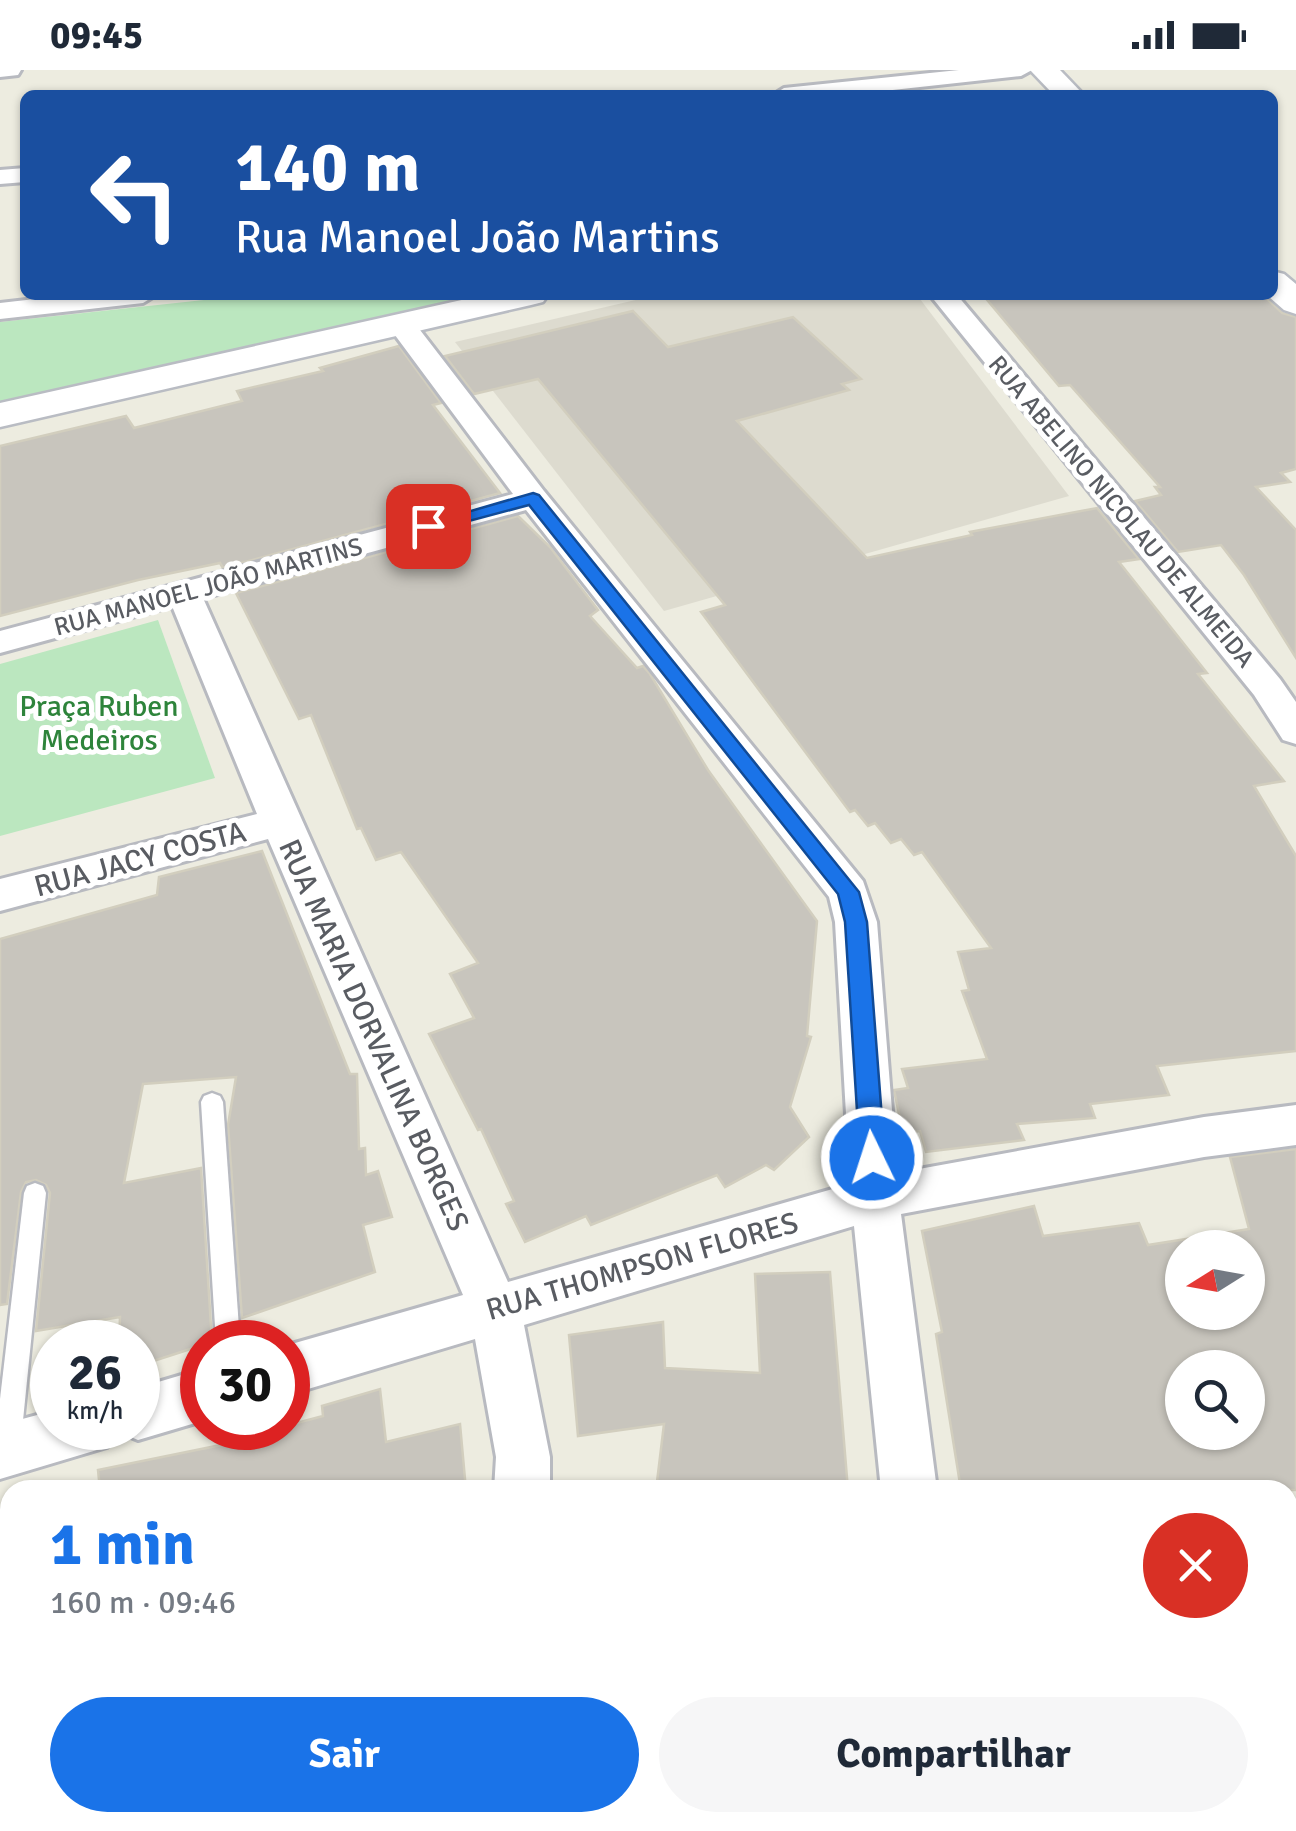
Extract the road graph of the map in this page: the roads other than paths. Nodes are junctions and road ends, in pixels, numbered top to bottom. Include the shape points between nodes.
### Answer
1 (10, 70) edge
2 (1022, 70) edge
3 (1044, 70) edge
4 (0, 71) edge
5 (832, 90) edge
6 (1065, 90) edge
7 (99, 300) edge
8 (508, 300) edge
9 (947, 300) edge
10 (0, 311) edge
11 (400, 323) junction
12 (0, 415) edge
13 (533, 498) junction
14 (184, 592) junction
15 (0, 642) edge
16 (1296, 731) edge
17 (280, 822) junction
18 (0, 896) edge
19 (212, 1102) dead end
20 (1296, 1124) edge
21 (35, 1194) dead end
22 (875, 1198) junction
23 (495, 1309) junction
24 (227, 1320) edge
25 (310, 1364) edge
26 (30, 1444) edge
27 (4, 1451) edge
28 (523, 1480) edge
29 (908, 1480) edge

1 - 4 street
2 - 5 street
3 - 6 street
7 - 10 street
8 - 11 street
9 - 16 street, RUA ABELINO NICOLAU DE ALMEIDA via 1267,687
11 - 12 street
11 - 13 street
13 - 14 street, RUA MANOEL JOÃO MARTINS
13 - 22 street via 848,892 856,922
14 - 15 street, RUA MANOEL JOÃO MARTINS
14 - 17 street, RUA MARIA DORVALINA BORGES
17 - 18 street, RUA JACY COSTA
17 - 23 street, RUA MARIA DORVALINA BORGES
19 - 24 lane
20 - 22 street, RUA THOMPSON FLORES
21 - 27 lane
22 - 23 street, RUA THOMPSON FLORES
22 - 29 street
23 - 25 street, RUA THOMPSON FLORES
23 - 28 street, RUA MARIA DORVALINA BORGES via 524,1456
26 - 27 street

